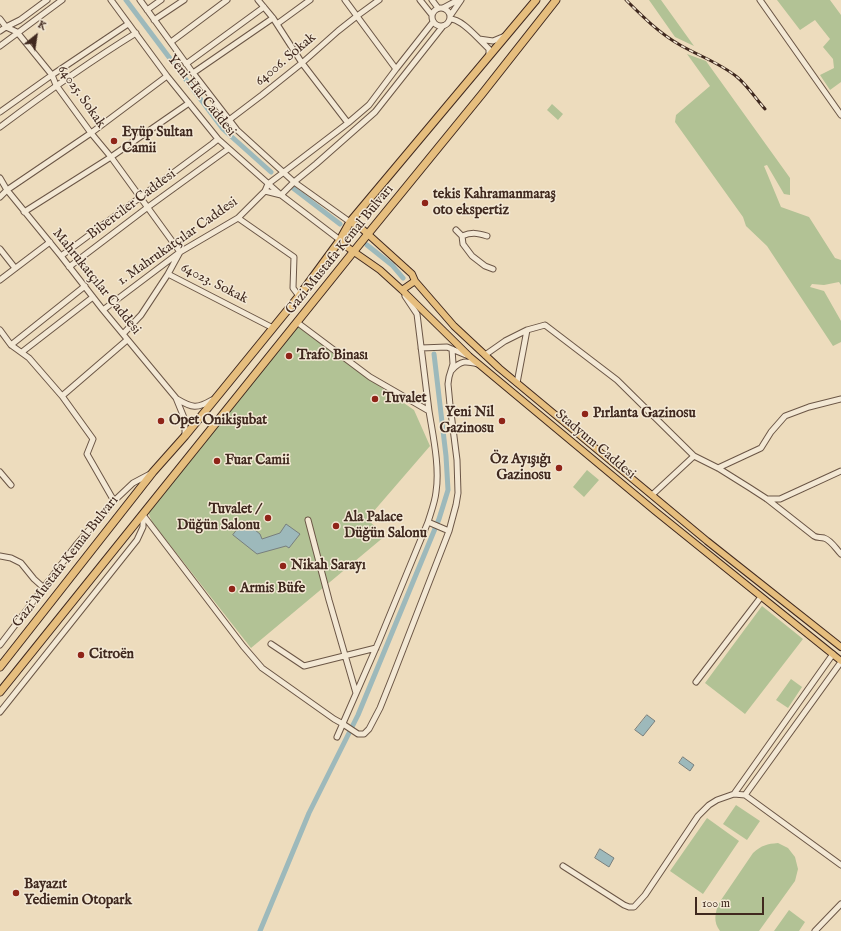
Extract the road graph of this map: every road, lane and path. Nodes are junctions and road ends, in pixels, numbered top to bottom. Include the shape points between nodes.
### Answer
1 (47, 0) edge
2 (62, 0) edge
3 (111, 0) edge
4 (140, 0) edge
5 (160, 0) edge
6 (184, 0) edge
7 (226, 0) edge
8 (258, 0) edge
9 (310, 0) edge
10 (345, 0) edge
11 (379, 0) edge
12 (420, 0) edge
13 (432, 0) edge
14 (458, 0) edge
15 (461, 0) edge
16 (536, 0) edge
17 (556, 0) edge
18 (760, 0) edge
19 (264, 7) junction
20 (440, 8) junction
21 (147, 10) junction
22 (432, 15) junction
23 (357, 16) junction
24 (450, 17) junction
25 (273, 18) junction
26 (0, 19) edge
27 (154, 20) junction
28 (433, 22) junction
29 (128, 24) junction
30 (277, 24) junction
31 (443, 26) junction
32 (6, 27) junction
33 (0, 31) edge
34 (17, 32) junction
35 (136, 33) junction
36 (506, 36) junction
37 (479, 39) junction
38 (171, 42) junction
39 (0, 46) edge
40 (489, 56) junction
41 (302, 63) junction
42 (186, 64) junction
43 (396, 68) junction
44 (193, 73) junction
45 (52, 75) junction
46 (168, 76) junction
47 (56, 85) junction
48 (189, 103) junction
49 (0, 112) edge
50 (841, 115) edge
51 (229, 120) junction
52 (348, 123) junction
53 (0, 127) edge
54 (91, 133) junction
55 (218, 139) junction
56 (228, 149) junction
57 (111, 157) junction
58 (283, 172) junction
59 (0, 178) edge
60 (294, 182) junction
61 (268, 184) junction
62 (7, 190) junction
63 (265, 191) junction
64 (281, 195) junction
65 (0, 197) edge
66 (141, 197) junction
67 (148, 207) junction
68 (24, 212) junction
69 (238, 218) junction
70 (350, 222) junction
71 (456, 230) dead end
72 (368, 235) junction
73 (462, 236) junction
74 (487, 236) dead end
75 (340, 240) junction
76 (50, 242) junction
77 (0, 249) edge
78 (354, 251) junction
79 (180, 252) junction
80 (62, 256) junction
81 (69, 267) junction
82 (16, 268) junction
83 (493, 269) dead end
84 (168, 274) junction
85 (0, 280) edge
86 (415, 281) junction
87 (85, 286) junction
88 (402, 290) junction
89 (299, 296) junction
90 (93, 297) junction
91 (103, 310) junction
92 (298, 323) junction
93 (272, 328) junction
94 (0, 330) edge
95 (527, 330) junction
96 (123, 334) junction
97 (127, 340) junction
98 (11, 345) junction
99 (421, 348) junction
100 (452, 349) junction
101 (22, 352) junction
102 (469, 356) junction
103 (485, 356) junction
104 (478, 364) junction
105 (450, 372) junction
106 (517, 383) junction
107 (62, 396) junction
108 (176, 398) junction
109 (214, 399) junction
110 (841, 399) edge
111 (430, 412) junction
112 (185, 436) junction
113 (694, 456) junction
114 (718, 468) junction
115 (841, 471) edge
116 (0, 472) edge
117 (153, 472) junction
118 (11, 485) dead end
119 (652, 495) junction
120 (767, 499) junction
121 (114, 501) junction
122 (143, 515) junction
123 (308, 520) dead end
124 (428, 522) junction
125 (449, 531) junction
126 (841, 554) edge
127 (0, 556) edge
128 (44, 588) junction
129 (774, 593) junction
130 (763, 598) junction
131 (835, 642) junction
132 (271, 644) dead end
133 (0, 645) edge
134 (841, 647) edge
135 (376, 648) junction
136 (827, 649) junction
137 (833, 654) junction
138 (345, 656) junction
139 (841, 661) edge
140 (0, 667) edge
141 (696, 682) dead end
142 (0, 692) edge
143 (356, 693) junction
144 (0, 712) edge
145 (345, 725) junction
146 (337, 737) dead end
147 (734, 794) junction
148 (745, 795) junction
149 (841, 865) edge
150 (562, 866) dead end
151 (841, 904) edge
152 (815, 931) edge

1 - 32 street
2 - 34 street
3 - 29 street, Yeni Hal Caddesi
4 - 21 street, Yeni Hal Caddesi
5 - 21 street
6 - 27 street
7 - 38 street
8 - 19 street
9 - 30 street
10 - 23 street
11 - 23 street, 64006. Sokak
12 - 22 street
13 - 20 street
14 - 20 street
15 - 24 street
16 - 36 highway, Gazi Mustafa Kemal Bulvarı
17 - 72 highway, Gazi Mustafa Kemal Bulvarı
18 - 50 street
19 - 25 street
19 - 42 street
20 - 22 street
20 - 24 street via 447,11
21 - 27 street, Yeni Hal Caddesi
22 - 28 street
23 - 41 street, 64006. Sokak
23 - 43 street
24 - 31 street
24 - 37 street
25 - 30 street
25 - 44 street
26 - 32 street, 64025. Sokak
27 - 38 street, Yeni Hal Caddesi
28 - 31 street
28 - 43 street
29 - 35 street, Yeni Hal Caddesi
29 - 45 street
30 - 41 street
31 - 60 street via 375,112
32 - 33 street
32 - 34 street, 64025. Sokak
34 - 39 street
34 - 45 street, 64025. Sokak
35 - 46 street, Yeni Hal Caddesi
35 - 47 street
36 - 37 street via 493,41
36 - 40 highway, Gazi Mustafa Kemal Bulvarı
37 - 40 street via 489,49
38 - 42 street, Yeni Hal Caddesi
40 - 70 highway, Gazi Mustafa Kemal Bulvarı
41 - 51 street, 64006. Sokak
41 - 52 street
42 - 44 street, Yeni Hal Caddesi
43 - 52 street via 368,105
44 - 51 street, Yeni Hal Caddesi
45 - 47 street, 64025. Sokak
45 - 49 street
46 - 48 street, Yeni Hal Caddesi
46 - 54 street
47 - 53 street
47 - 54 street, 64025. Sokak
48 - 55 street, Yeni Hal Caddesi
48 - 57 street
51 - 58 street, Yeni Hal Caddesi
52 - 58 street
54 - 57 street, 64025. Sokak
54 - 62 street
55 - 56 street, Yeni Hal Caddesi
55 - 66 street, Biberciler Caddesi
56 - 61 street, Yeni Hal Caddesi
56 - 67 street, Biberciler Caddesi
57 - 66 street, 64025. Sokak
57 - 68 street
58 - 60 street, Yeni Hal Caddesi
58 - 61 street
59 - 62 street, Mahrukatçılar Caddesi
60 - 64 street
60 - 70 street, Yeni Hal Caddesi
61 - 63 street, 1. Mahrukatçılar Caddesi
61 - 64 street, Yeni Hal Caddesi
62 - 65 street
62 - 68 street, Mahrukatçılar Caddesi
63 - 64 street
63 - 69 street, 1. Mahrukatçılar Caddesi
64 - 75 street, Yeni Hal Caddesi
66 - 67 street, 64025. Sokak
66 - 80 street, Biberciler Caddesi
67 - 79 street, 64025. Sokak
67 - 81 street, Biberciler Caddesi
68 - 76 street, Mahrukatçılar Caddesi
69 - 79 street, 1. Mahrukatçılar Caddesi
69 - 89 street via 294,257 293,288
70 - 72 main road, Stadyum Caddesi
70 - 75 highway, Gazi Mustafa Kemal Bulvarı
71 - 73 street
72 - 78 highway, Gazi Mustafa Kemal Bulvarı
72 - 86 main road, Stadyum Caddesi via 412,274
73 - 74 street via 469,233
73 - 83 street via 463,244 472,256
75 - 78 main road, Stadyum Caddesi
75 - 89 highway, Gazi Mustafa Kemal Bulvarı
76 - 80 street, Mahrukatçılar Caddesi
76 - 82 street
77 - 82 street
78 - 88 main road, Stadyum Caddesi
78 - 92 highway, Gazi Mustafa Kemal Bulvarı
79 - 84 street, 64023. Sokak
79 - 91 street, 1. Mahrukatçılar Caddesi
80 - 81 street, Mahrukatçılar Caddesi
81 - 87 street, Mahrukatçılar Caddesi
82 - 85 street
84 - 93 street, 64023. Sokak
84 - 96 street via 142,315
86 - 88 main road
86 - 103 main road, Stadyum Caddesi via 454,326
87 - 90 street, Mahrukatçılar Caddesi
87 - 98 street
88 - 99 street via 417,314
88 - 102 main road, Stadyum Caddesi
89 - 93 highway, Gazi Mustafa Kemal Bulvarı
90 - 91 street, Mahrukatçılar Caddesi
90 - 101 street
91 - 96 street, Mahrukatçılar Caddesi
92 - 111 street via 370,377
92 - 122 highway, Gazi Mustafa Kemal Bulvarı
93 - 109 highway, Gazi Mustafa Kemal Bulvarı
94 - 98 street
95 - 103 street
95 - 106 street
95 - 113 street via 545,325 617,380
96 - 97 street, Mahrukatçılar Caddesi
97 - 107 street
97 - 108 street, Mahrukatçılar Caddesi
98 - 101 street
99 - 100 street
99 - 111 street
100 - 102 street
100 - 105 street via 453,364
101 - 107 street
102 - 104 main road, Stadyum Caddesi
103 - 106 main road, Stadyum Caddesi
104 - 105 street via 460,363
104 - 130 main road, Stadyum Caddesi
105 - 125 street via 448,384 457,460 458,493
106 - 119 main road, Stadyum Caddesi
107 - 121 street via 93,439 87,454
108 - 109 street, Mahrukatçılar Caddesi via 187,405 197,406
108 - 112 street, Mahrukatçılar Caddesi via 185,420
109 - 112 highway, Gazi Mustafa Kemal Bulvarı
110 - 114 street via 785,416 761,448
111 - 124 street via 437,470 436,492
112 - 117 highway, Gazi Mustafa Kemal Bulvarı
113 - 114 street
113 - 119 street
114 - 120 street
115 - 120 street via 780,499
116 - 118 street
117 - 121 street, Gazi Mustafa Kemal Bulvarı via 133,483
117 - 140 highway, Gazi Mustafa Kemal Bulvarı
119 - 129 main road, Stadyum Caddesi
120 - 126 street via 814,536 825,538 832,543
121 - 128 street, Gazi Mustafa Kemal Bulvarı via 76,545
122 - 142 highway, Gazi Mustafa Kemal Bulvarı
122 - 144 street, Gazi Mustafa Kemal Bulvarı via 143,527 137,540
122 - 145 street via 262,668
123 - 138 street
124 - 125 street
124 - 135 street
125 - 145 street via 380,708 364,734 358,734
127 - 128 street via 20,563
128 - 133 street, Gazi Mustafa Kemal Bulvarı
129 - 130 main road via 770,601
129 - 131 main road, Stadyum Caddesi
130 - 136 main road, Stadyum Caddesi
130 - 141 street
131 - 134 main road, Stadyum Caddesi
131 - 136 main road via 833,649
132 - 138 street via 304,666
135 - 138 street
135 - 143 street
136 - 137 main road, Stadyum Caddesi
137 - 139 main road, Stadyum Caddesi
137 - 147 street
138 - 143 street
139 - 148 street
143 - 145 street
145 - 146 street
147 - 148 street
147 - 150 street via 717,800 698,816 634,907 624,905
148 - 149 street
151 - 152 street

